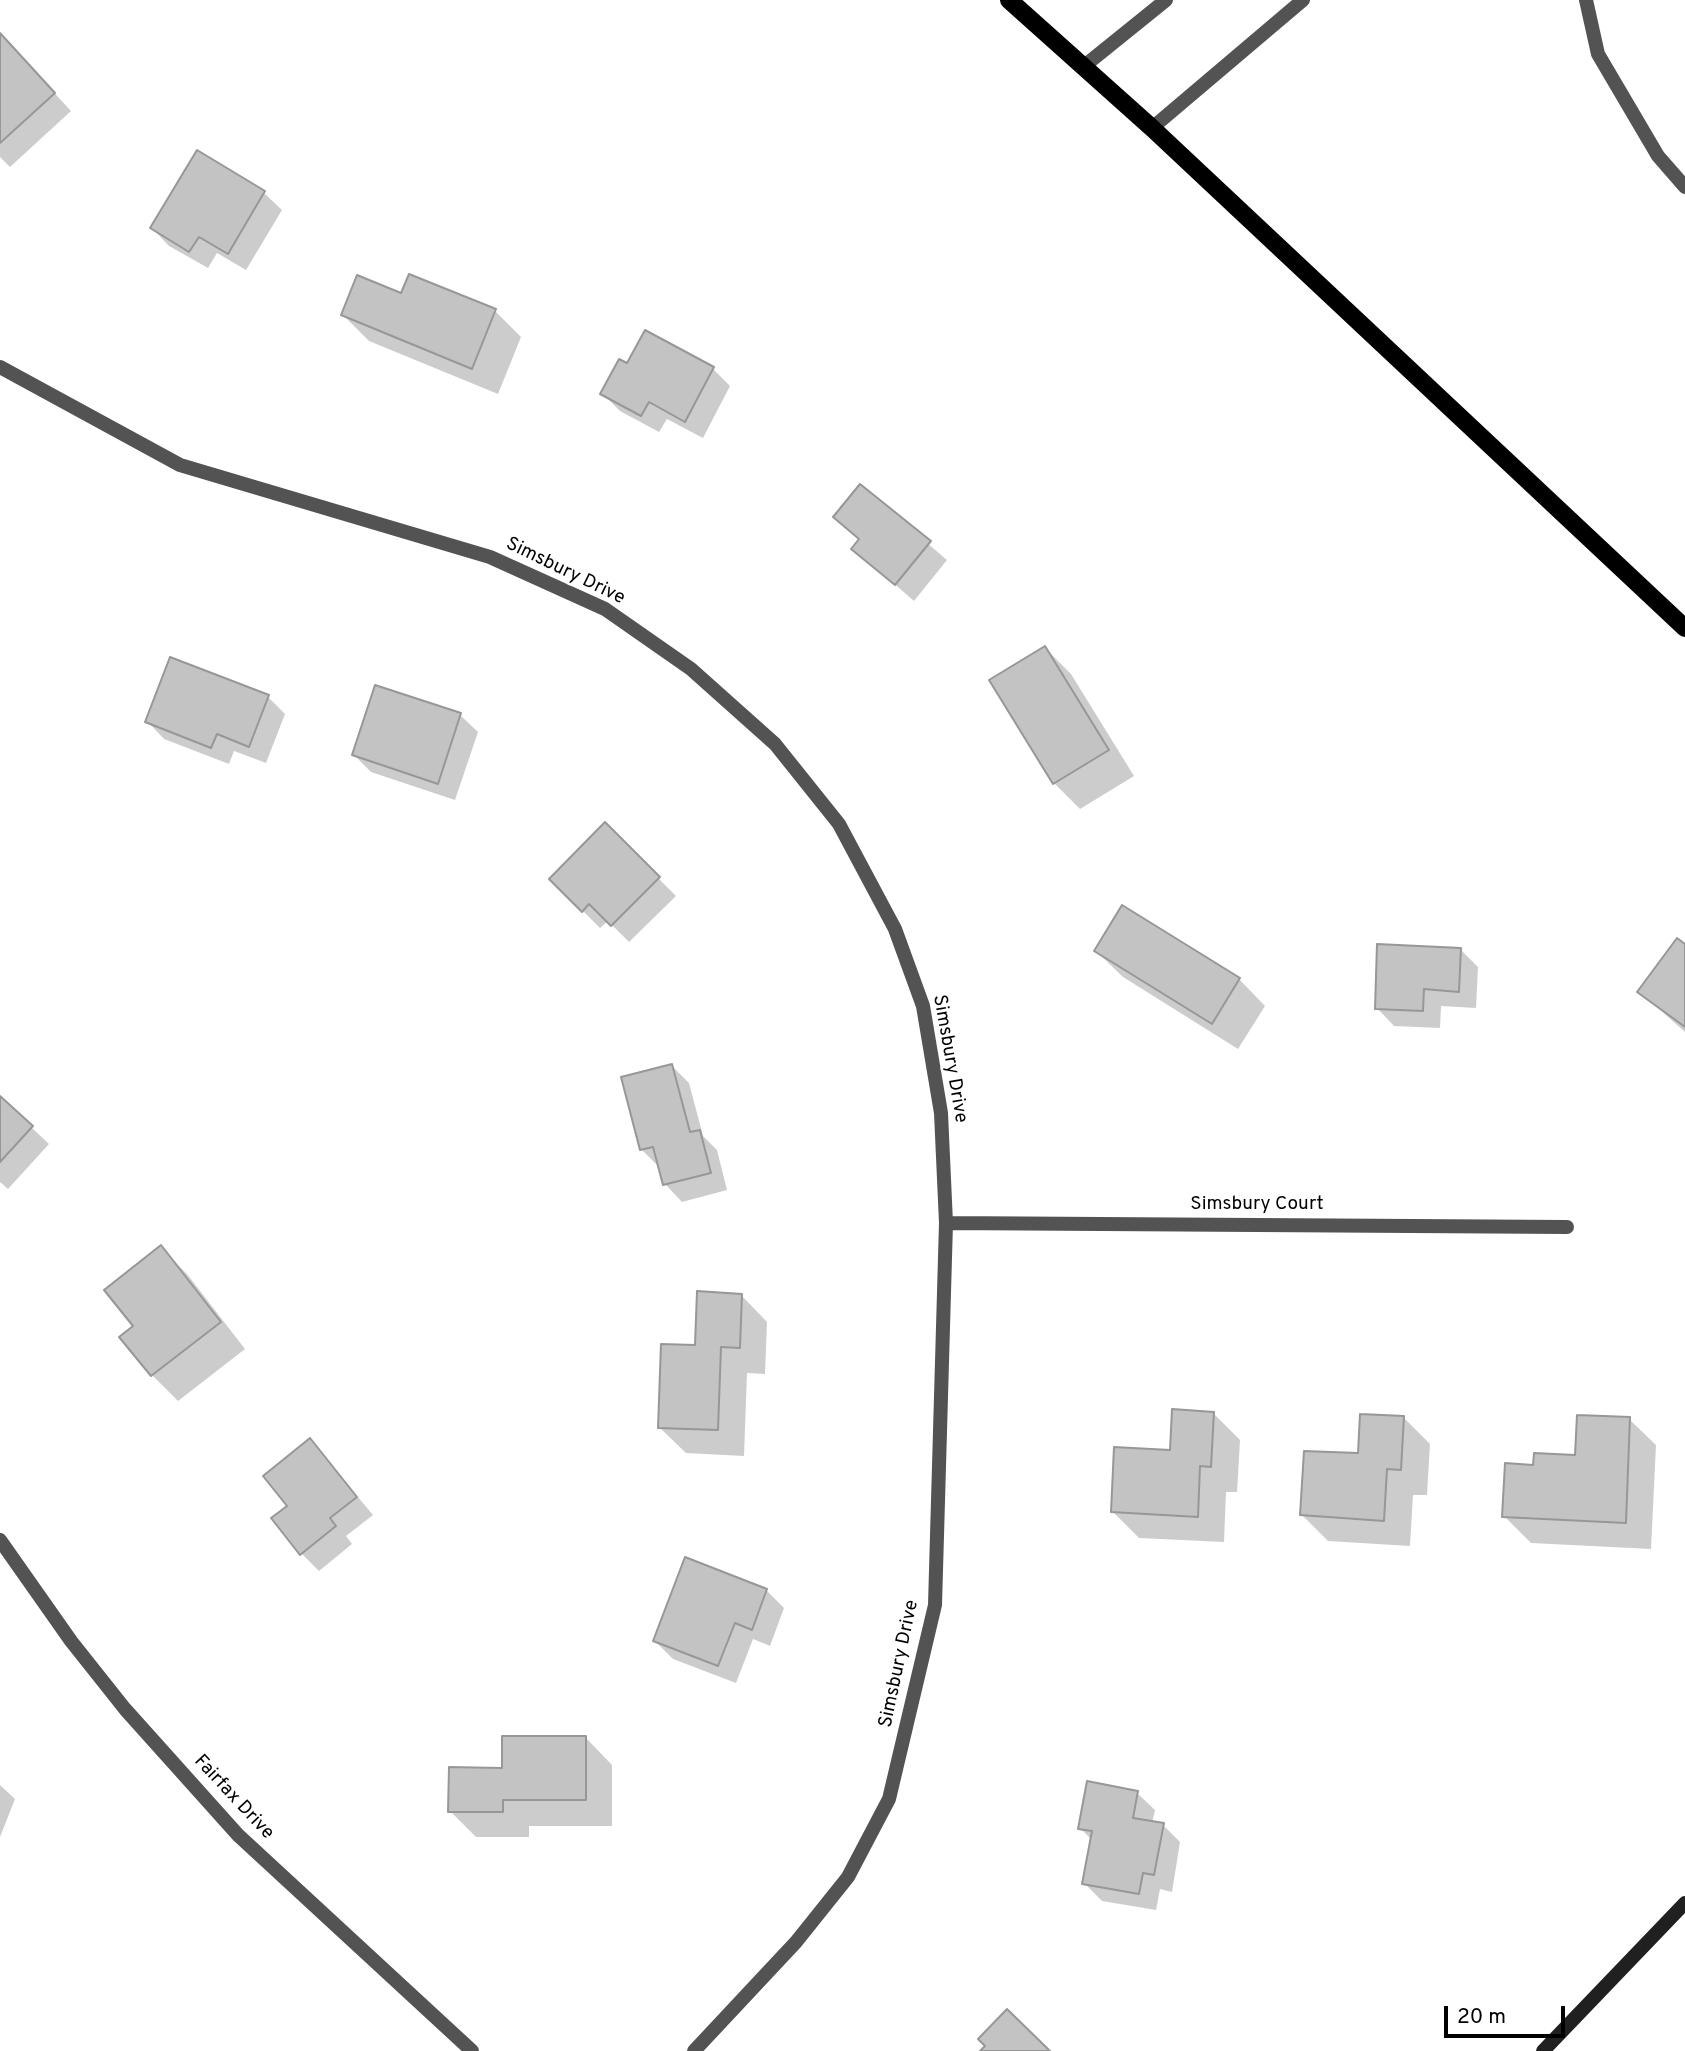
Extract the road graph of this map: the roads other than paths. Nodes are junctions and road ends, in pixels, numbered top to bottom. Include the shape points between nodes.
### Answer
1 (1009, 0) edge
2 (1166, 0) edge
3 (1303, 0) edge
4 (1586, 0) edge
5 (1083, 67) junction
6 (1152, 128) junction
7 (1685, 187) edge
8 (0, 367) edge
9 (1685, 628) edge
10 (946, 1223) junction
11 (1567, 1227) dead end
12 (0, 1539) edge
13 (1685, 1903) edge
14 (472, 2051) edge
15 (694, 2051) edge
16 (1543, 2051) edge

1 - 5 main road
2 - 5 street
3 - 6 street
4 - 7 street via 1598,54 1658,156
5 - 6 main road
6 - 9 main road
8 - 10 street, Simsbury Drive via 180,465 490,557 605,609 691,669 775,744 839,824 895,929 923,1006 941,1113
10 - 11 street, Simsbury Court
10 - 15 street, Simsbury Drive via 935,1605 889,1799 848,1877 796,1942
12 - 14 street, Fairfax Drive via 125,1709 238,1835
13 - 16 street

